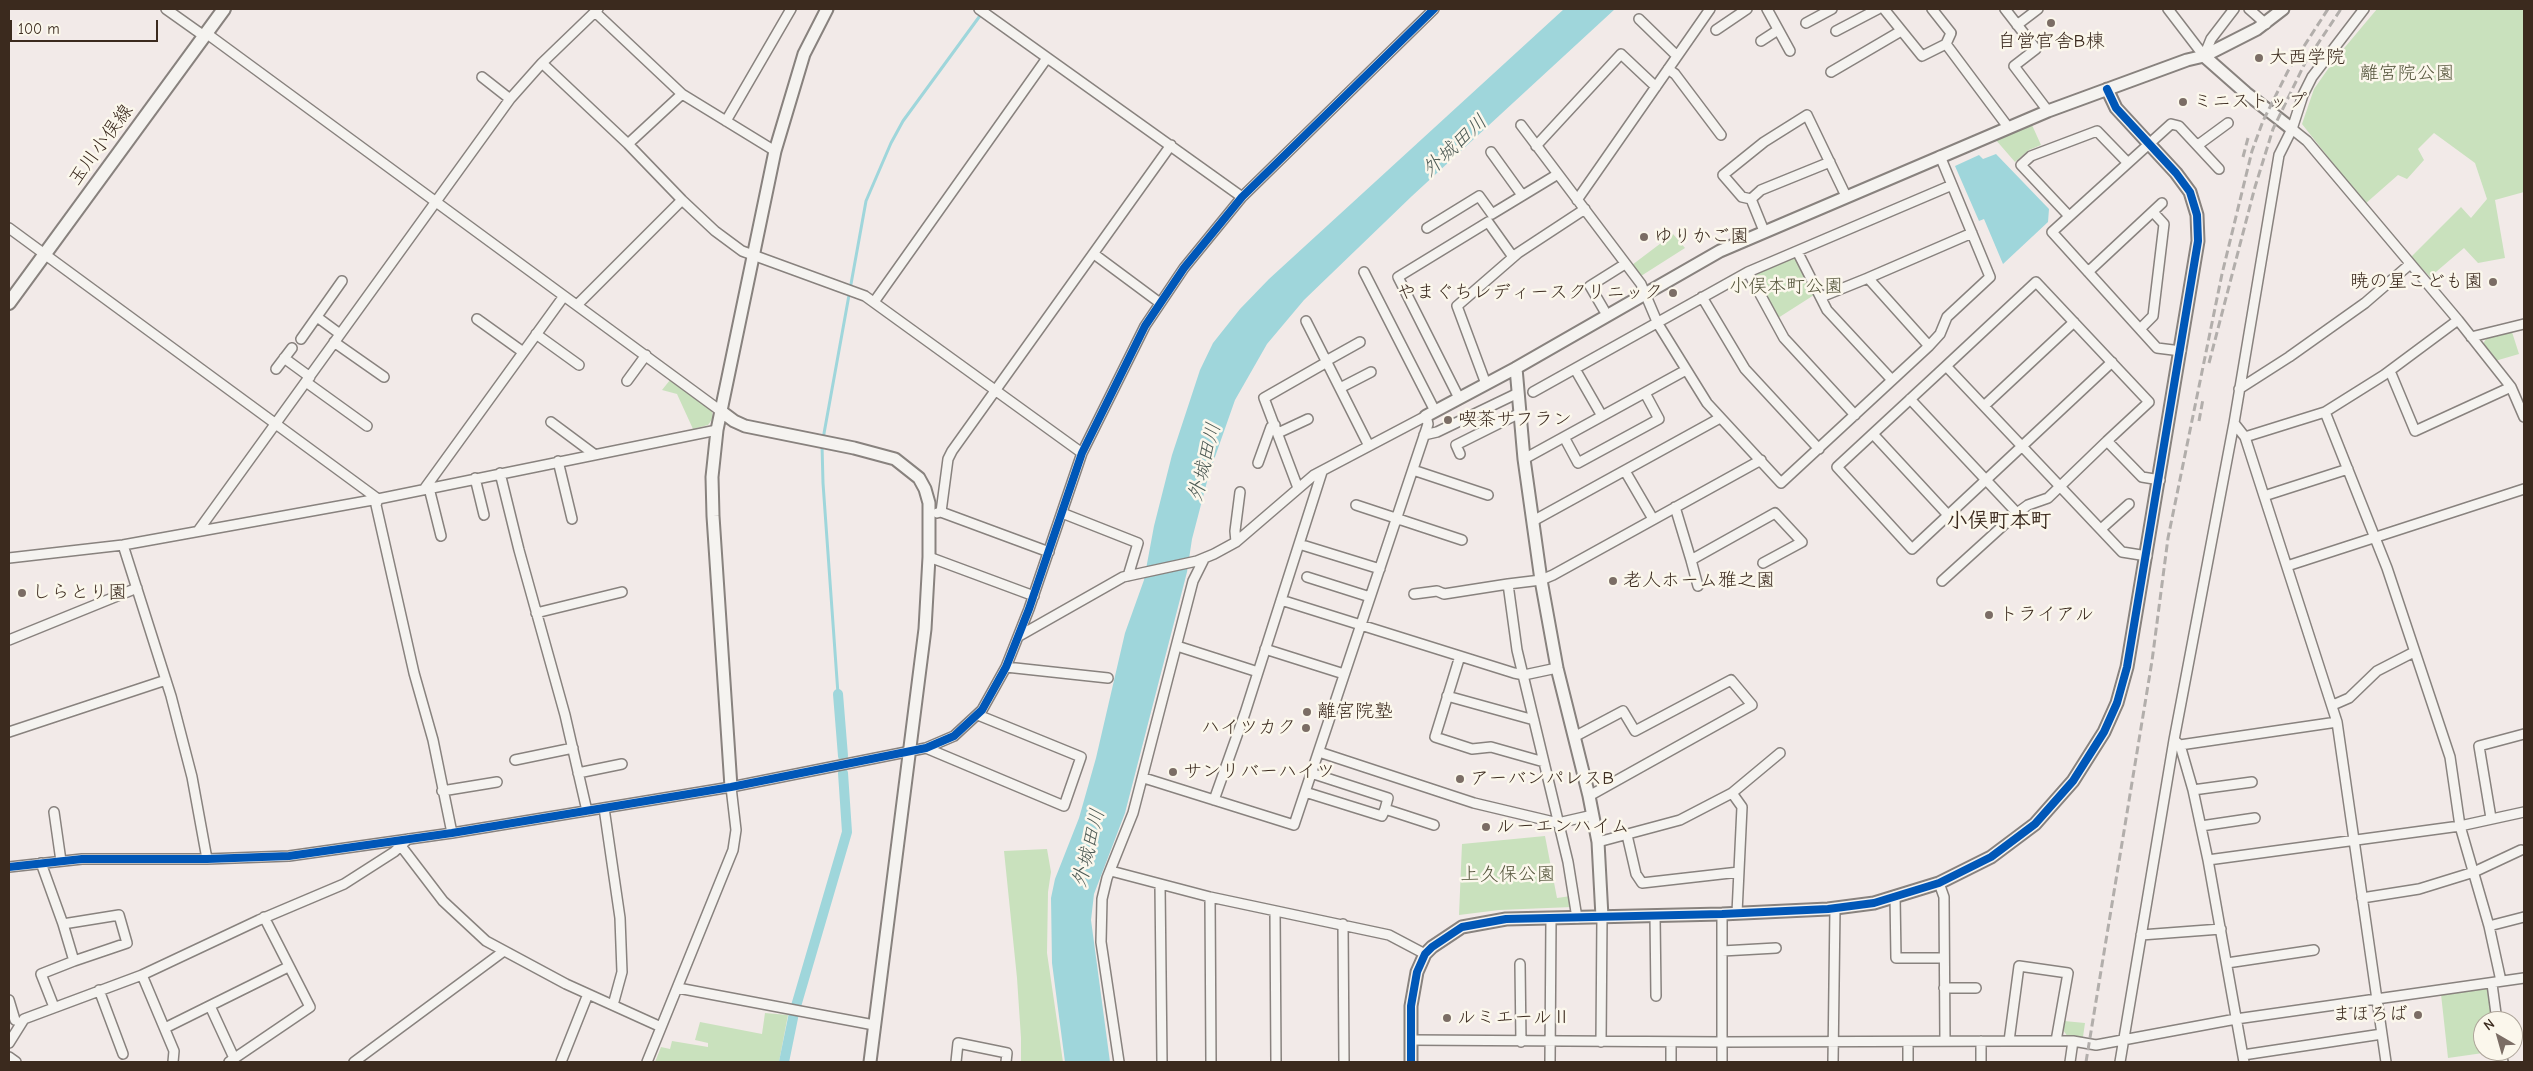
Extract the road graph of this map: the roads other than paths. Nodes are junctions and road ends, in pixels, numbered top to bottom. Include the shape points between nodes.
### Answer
1 (166, 9) edge
2 (224, 9) edge
3 (791, 9) edge
4 (827, 9) edge
5 (1434, 9) edge
6 (1710, 9) edge
7 (1747, 9) edge
8 (1767, 9) edge
9 (1832, 9) edge
10 (1878, 9) edge
11 (1884, 9) edge
12 (1932, 9) edge
13 (2005, 9) edge
14 (2038, 9) edge
15 (2234, 9) edge
16 (2249, 9) edge
17 (2283, 9) edge
18 (2364, 9) edge
19 (596, 10) edge
20 (2170, 10) edge
21 (982, 11) edge
22 (1639, 19) dead end
23 (1806, 23) dead end
24 (2266, 24) junction
25 (2017, 25) junction
26 (1716, 30) dead end
27 (1778, 30) junction
28 (1836, 31) dead end
29 (1901, 31) junction
30 (205, 35) junction
31 (1761, 40) dead end
32 (1946, 44) junction
33 (1790, 51) dead end
34 (1677, 56) junction
35 (2204, 56) junction
36 (1047, 58) junction
37 (542, 63) junction
38 (1668, 69) junction
39 (1831, 72) dead end
40 (482, 77) dead end
41 (1656, 87) junction
42 (2107, 88) junction
43 (682, 94) junction
44 (510, 98) junction
45 (2048, 111) junction
46 (726, 121) junction
47 (2228, 123) dead end
48 (1521, 125) dead end
49 (2008, 127) junction
50 (2292, 129) junction
51 (1721, 135) dead end
52 (2149, 143) junction
53 (628, 144) junction
54 (1171, 145) junction
55 (2198, 145) junction
56 (1536, 146) junction
57 (775, 151) junction
58 (1491, 152) dead end
59 (1940, 156) junction
60 (1830, 162) junction
61 (2127, 162) junction
62 (2219, 169) dead end
63 (1558, 174) junction
64 (1952, 186) junction
65 (1522, 195) junction
66 (1846, 196) junction
67 (1242, 197) junction
68 (1751, 199) junction
69 (682, 200) junction
70 (1577, 200) junction
71 (435, 201) junction
72 (2162, 203) dead end
73 (1585, 209) junction
74 (2153, 212) junction
75 (2069, 216) junction
76 (9, 228) edge
77 (1427, 228) dead end
78 (1764, 231) junction
79 (1972, 232) junction
80 (1797, 250) junction
81 (44, 254) junction
82 (1094, 254) junction
83 (754, 255) junction
84 (1513, 257) junction
85 (1625, 264) junction
86 (2409, 265) junction
87 (1364, 272) dead end
88 (1748, 272) junction
89 (2088, 272) junction
90 (1868, 278) junction
91 (342, 281) dead end
92 (1646, 293) junction
93 (564, 296) junction
94 (1702, 297) junction
95 (1820, 297) junction
96 (9, 302) edge
97 (874, 302) junction
98 (1160, 303) junction
99 (577, 305) junction
100 (1604, 310) dead end
101 (317, 318) junction
102 (477, 319) dead end
103 (2458, 320) junction
104 (1306, 321) dead end
105 (2074, 322) junction
106 (1658, 324) junction
107 (2524, 324) edge
108 (2140, 329) junction
109 (340, 334) junction
110 (536, 334) junction
111 (2471, 337) junction
112 (301, 339) dead end
113 (334, 342) junction
114 (1360, 342) dead end
115 (1929, 346) junction
116 (292, 348) dead end
117 (2181, 351) junction
118 (523, 352) junction
119 (646, 355) junction
120 (284, 358) junction
121 (1326, 361) junction
122 (2112, 362) junction
123 (579, 365) dead end
124 (1946, 366) junction
125 (1516, 368) junction
126 (276, 369) dead end
127 (1575, 369) junction
128 (1686, 370) junction
129 (2390, 371) junction
130 (1371, 372) dead end
131 (384, 377) dead end
132 (308, 380) junction
133 (1892, 380) junction
134 (627, 381) dead end
135 (1486, 384) junction
136 (2511, 387) junction
137 (1340, 388) junction
138 (2239, 389) junction
139 (995, 391) junction
140 (1533, 392) dead end
141 (1518, 393) junction
142 (1645, 393) junction
143 (1459, 398) junction
144 (1910, 399) junction
145 (1984, 406) junction
146 (722, 412) junction
147 (2325, 412) junction
148 (1431, 413) junction
149 (1520, 413) junction
150 (1855, 415) junction
151 (1602, 416) junction
152 (2524, 417) edge
153 (1720, 418) junction
154 (1308, 420) dead end
155 (550, 422) dead end
156 (277, 423) junction
157 (2234, 423) junction
158 (367, 426) dead end
159 (1276, 429) junction
160 (717, 430) junction
161 (1872, 434) junction
162 (1424, 435) junction
163 (1564, 437) junction
164 (2245, 437) junction
165 (2107, 441) junction
166 (1369, 446) junction
167 (2022, 446) junction
168 (1818, 449) junction
169 (1082, 453) junction
170 (594, 454) junction
171 (1460, 454) dead end
172 (1524, 459) junction
173 (1761, 460) junction
174 (558, 461) junction
175 (1258, 463) dead end
176 (2348, 469) junction
177 (1413, 470) junction
178 (1625, 471) junction
179 (1322, 472) junction
180 (500, 473) junction
181 (475, 478) junction
182 (1986, 480) junction
183 (2160, 480) junction
184 (2060, 486) junction
185 (427, 488) junction
186 (1298, 488) junction
187 (2524, 489) edge
188 (1240, 492) dead end
189 (1488, 495) dead end
190 (2264, 496) junction
191 (378, 499) junction
192 (2129, 504) dead end
193 (1356, 505) dead end
194 (1675, 507) junction
195 (936, 513) junction
196 (2017, 513) junction
197 (1062, 514) junction
198 (484, 515) dead end
199 (1948, 515) junction
200 (1397, 518) junction
201 (572, 519) dead end
202 (1652, 519) junction
203 (1533, 522) junction
204 (2101, 530) junction
205 (198, 531) junction
206 (441, 536) dead end
207 (2375, 537) junction
208 (1462, 540) dead end
209 (1236, 542) junction
210 (1299, 544) junction
211 (123, 545) junction
212 (1049, 552) junction
213 (2147, 556) junction
214 (929, 557) junction
215 (9, 558) edge
216 (1201, 560) junction
217 (1691, 560) junction
218 (1763, 563) dead end
219 (2287, 566) junction
220 (1380, 569) junction
221 (1131, 575) junction
222 (1307, 577) dead end
223 (1541, 580) junction
224 (1942, 580) dead end
225 (1508, 584) junction
226 (1698, 586) dead end
227 (138, 588) junction
228 (622, 592) dead end
229 (1414, 594) dead end
230 (1034, 596) junction
231 (1370, 597) junction
232 (1281, 600) junction
233 (536, 612) junction
234 (1361, 625) junction
235 (1019, 636) junction
236 (9, 640) edge
237 (1178, 646) junction
238 (1265, 649) junction
239 (2414, 652) junction
240 (1460, 656) junction
241 (1006, 667) junction
242 (1557, 668) junction
243 (1258, 672) junction
244 (1344, 674) junction
245 (1524, 675) junction
246 (1108, 678) dead end
247 (166, 680) junction
248 (1447, 696) junction
249 (2332, 705) junction
250 (978, 716) junction
251 (1534, 720) junction
252 (2337, 722) junction
253 (9, 732) edge
254 (2524, 734) edge
255 (1574, 737) junction
256 (2177, 743) junction
257 (572, 748) junction
258 (926, 748) junction
259 (911, 751) junction
260 (1319, 752) junction
261 (1780, 753) dead end
262 (515, 760) dead end
263 (1544, 762) junction
264 (622, 764) dead end
265 (1312, 773) junction
266 (578, 774) junction
267 (1144, 778) junction
268 (497, 782) dead end
269 (2252, 782) dead end
270 (731, 787) junction
271 (2193, 790) junction
272 (442, 791) junction
273 (1305, 792) junction
274 (1732, 793) junction
275 (1589, 796) junction
276 (1214, 800) junction
277 (604, 808) junction
278 (1385, 810) junction
279 (587, 811) junction
280 (54, 812) dead end
281 (2524, 812) edge
282 (1593, 815) junction
283 (2255, 818) dead end
284 (2491, 818) junction
285 (1558, 823) junction
286 (1434, 825) dead end
287 (2200, 826) junction
288 (2460, 826) junction
289 (452, 833) junction
290 (1627, 836) junction
291 (2354, 840) junction
292 (404, 842) junction
293 (1598, 842) junction
294 (2521, 850) dead end
295 (207, 859) junction
296 (2208, 860) junction
297 (61, 861) junction
298 (41, 863) junction
299 (9, 867) edge
300 (1111, 871) junction
301 (1739, 872) junction
302 (2474, 872) junction
303 (1939, 883) junction
304 (1160, 886) junction
305 (1895, 896) junction
306 (1210, 897) junction
307 (2362, 898) junction
308 (1835, 908) junction
309 (1275, 911) junction
310 (1722, 914) junction
311 (1737, 914) junction
312 (1655, 916) junction
313 (264, 917) junction
314 (1602, 917) junction
315 (2524, 917) edge
316 (1577, 918) junction
317 (1551, 919) junction
318 (63, 924) junction
319 (1344, 924) junction
320 (2489, 926) junction
321 (2221, 930) junction
322 (2140, 935) junction
323 (1776, 948) dead end
324 (2314, 950) dead end
325 (504, 951) junction
326 (1722, 951) junction
327 (1425, 954) junction
328 (1944, 958) junction
329 (74, 961) junction
330 (2227, 963) junction
331 (1520, 964) dead end
332 (288, 967) junction
333 (142, 975) junction
334 (2524, 978) edge
335 (2501, 981) junction
336 (2492, 984) junction
337 (678, 988) junction
338 (1944, 988) junction
339 (1976, 988) dead end
340 (99, 990) junction
341 (588, 994) junction
342 (1656, 996) dead end
343 (2376, 999) junction
344 (9, 1000) edge
345 (210, 1006) junction
346 (613, 1006) junction
347 (54, 1007) junction
348 (2496, 1011) edge
349 (16, 1020) edge
350 (2236, 1020) junction
351 (874, 1025) junction
352 (165, 1028) junction
353 (661, 1028) junction
354 (2382, 1034) junction
355 (1411, 1040) junction
356 (1550, 1041) junction
357 (1981, 1041) junction
358 (2009, 1041) junction
359 (2056, 1041) junction
360 (2073, 1041) junction
361 (2123, 1041) junction
362 (1521, 1042) junction
363 (1601, 1042) junction
364 (1671, 1042) junction
365 (1722, 1042) junction
366 (1833, 1042) junction
367 (1908, 1042) junction
368 (1944, 1042) junction
369 (9, 1043) edge
370 (123, 1054) dead end
371 (9, 1057) edge
372 (2244, 1058) edge
373 (232, 1060) edge
374 (16, 1062) edge
375 (173, 1062) edge
376 (354, 1062) edge
377 (561, 1062) edge
378 (647, 1062) edge
379 (870, 1062) edge
380 (956, 1062) edge
381 (1006, 1062) edge
382 (1119, 1062) edge
383 (1162, 1062) edge
384 (1210, 1062) edge
385 (1276, 1062) edge
386 (1344, 1062) edge
387 (1411, 1062) edge
388 (1550, 1062) edge
389 (1671, 1062) edge
390 (1722, 1062) edge
391 (1834, 1062) edge
392 (1908, 1062) edge
393 (1981, 1062) edge
394 (2070, 1062) edge
395 (2120, 1062) edge
396 (2386, 1062) edge

1 - 30 street
2 - 30 main road, 玉川小俣線
3 - 46 street
4 - 57 street via 804,54
5 - 67 street
6 - 34 street
7 - 26 street
8 - 27 street
9 - 23 street
10 - 28 street
11 - 29 street
12 - 32 street via 1952,33
13 - 25 street
14 - 25 street
15 - 35 street via 2211,39
16 - 24 street
17 - 24 street
18 - 50 street via 2312,77
19 - 37 street
19 - 43 street
20 - 35 street
21 - 36 street
22 - 34 street
24 - 35 street
25 - 45 street via 2036,49 2014,66
27 - 31 street
27 - 33 street
29 - 32 street via 1922,56
29 - 39 street
30 - 71 street
30 - 81 main road, 玉川小俣線
32 - 49 street
34 - 38 street
35 - 42 street
35 - 50 street
36 - 54 street
36 - 97 street
37 - 44 street
37 - 53 street
38 - 41 street
38 - 51 street
40 - 44 street
41 - 56 street via 1622,54
41 - 70 street
42 - 45 street
42 - 52 street via 2116,108
43 - 46 street
43 - 53 street
44 - 71 street
45 - 49 street
46 - 57 street
47 - 55 street
48 - 56 street
49 - 59 street
50 - 86 street via 2307,141
50 - 138 street via 2279,155
52 - 55 street via 2171,124 2179,126
52 - 61 street
52 - 117 street via 2187,188 2198,223 2198,253
53 - 69 street
54 - 67 street
54 - 82 street
55 - 62 street
56 - 63 street
57 - 83 street
58 - 65 street
59 - 64 street
59 - 66 street
60 - 66 street
60 - 68 street via 1761,190
60 - 68 street via 1807,115 1764,142 1723,175 1742,197
61 - 75 street
61 - 75 street via 2097,131 2031,156 2021,165
63 - 65 street
63 - 70 street
64 - 79 street
64 - 80 street
65 - 77 street via 1492,214 1479,196
66 - 78 street
67 - 98 street via 1199,248
68 - 78 street
69 - 83 street via 722,236 742,251
69 - 99 street
70 - 73 street
71 - 93 street
71 - 109 street
72 - 74 street
73 - 84 street
73 - 85 street
74 - 89 street
74 - 108 street via 2164,224 2153,316
75 - 89 street via 2052,232
76 - 81 street
78 - 92 street via 1720,251
79 - 90 street
79 - 115 street via 1990,277 1947,317 1940,334
80 - 88 street
80 - 95 street
81 - 96 main road, 玉川小俣線
81 - 156 street
82 - 98 street
82 - 139 street
83 - 97 street
83 - 146 street
84 - 135 street via 1456,306
84 - 143 street via 1488,222 1398,276
85 - 92 street
85 - 100 street via 1590,286
86 - 103 street
86 - 138 street via 2381,291
87 - 148 street
88 - 94 street
88 - 150 street via 1784,338
89 - 108 street
90 - 95 street
90 - 115 street
91 - 101 street
92 - 106 street
92 - 125 street
93 - 99 street
93 - 110 street
94 - 106 street
94 - 168 street via 1745,369
95 - 133 street via 1827,310
97 - 139 street
98 - 169 street via 1136,343
99 - 119 street
101 - 109 street
101 - 112 street
102 - 118 street
103 - 111 street
103 - 129 street
104 - 121 street
105 - 122 street
105 - 124 street via 2036,282
105 - 145 street
106 - 127 street
106 - 128 street
107 - 111 street
108 - 117 street via 2157,348
109 - 113 street
110 - 118 street
110 - 123 street
111 - 136 street
113 - 131 street
113 - 132 street
114 - 121 street
115 - 133 street
116 - 120 street
117 - 183 street
118 - 185 street
119 - 134 street
119 - 146 street
120 - 126 street
120 - 132 street
121 - 137 street
121 - 159 street via 1264,398
122 - 165 street via 2149,402
122 - 167 street
124 - 144 street
124 - 145 street
125 - 135 street
125 - 141 street
127 - 140 street
127 - 151 street
128 - 142 street
128 - 153 street via 1706,403
129 - 136 street via 2415,431
129 - 147 street
130 - 137 street
132 - 156 street
132 - 158 street
133 - 150 street
135 - 143 street
136 - 152 street
137 - 166 street
138 - 157 street
139 - 169 street
139 - 195 street via 948,459
141 - 149 street
141 - 162 street via 1437,432
142 - 151 street
142 - 163 street via 1659,419 1643,428 1578,463
143 - 148 street
144 - 161 street
144 - 182 street
145 - 167 street
146 - 160 street
146 - 195 street via 738,424 895,459 918,478
147 - 164 street
147 - 176 street
148 - 162 street
148 - 166 street
149 - 171 street via 1456,445
149 - 172 street
150 - 168 street
151 - 163 street
153 - 173 street
153 - 178 street
154 - 159 street
155 - 170 street
156 - 191 street
156 - 205 street
157 - 164 street
157 - 256 street
159 - 175 street via 1271,427
159 - 186 street
160 - 170 street
160 - 270 street via 712,477 713,516
161 - 199 street
161 - 199 street via 1837,467 1912,549
162 - 177 street
163 - 172 street
164 - 190 street
165 - 183 street via 2142,477
165 - 184 street
166 - 179 street
167 - 182 street
167 - 184 street
168 - 173 street via 1781,483
169 - 197 street
170 - 174 street
172 - 203 street
173 - 194 street
174 - 180 street
174 - 201 street
176 - 190 street
176 - 207 street
177 - 189 street
177 - 200 street
178 - 202 street
178 - 203 street
179 - 186 street
179 - 210 street
180 - 181 street
180 - 233 street
181 - 185 street
181 - 198 street
182 - 196 street
182 - 199 street
183 - 213 street
184 - 196 street via 2048,498
184 - 204 street
185 - 191 street
185 - 206 street
186 - 209 street
187 - 207 street
188 - 209 street
190 - 219 street
191 - 205 street
191 - 272 street via 376,505
192 - 204 street
193 - 200 street
194 - 202 street
194 - 217 street
195 - 212 street
195 - 214 street
196 - 224 street
197 - 212 street
197 - 221 street via 1138,543
200 - 208 street
200 - 220 street
202 - 223 street
203 - 223 street
204 - 213 street via 2122,552
205 - 211 street
207 - 219 street
207 - 239 street
209 - 216 street
210 - 220 street
210 - 232 street
211 - 215 street
211 - 227 street
212 - 230 street
213 - 303 street via 2122,686 2104,732 2086,764 2054,804 2021,835 1991,857
214 - 230 street
214 - 259 street via 925,629
216 - 221 street
216 - 237 street
217 - 218 street via 1775,513 1802,542
217 - 226 street
219 - 249 street
220 - 231 street
221 - 235 street
222 - 231 street
223 - 225 street
223 - 242 street
225 - 229 street via 1444,594 1437,591
225 - 245 street via 1517,650
227 - 236 street
227 - 247 street
228 - 233 street
230 - 235 street
231 - 234 street
232 - 234 street
232 - 238 street
233 - 257 street
234 - 240 street
234 - 244 street
235 - 241 street
237 - 243 street
237 - 267 street
238 - 243 street
238 - 244 street
239 - 249 street via 2377,671 2349,698
239 - 288 street via 2450,757
240 - 245 street
240 - 248 street
241 - 246 street
241 - 250 street
242 - 245 street
242 - 255 street
243 - 276 street
244 - 260 street
245 - 251 street
247 - 253 street
247 - 295 street via 192,776
248 - 251 street
248 - 263 street via 1435,737 1472,749 1491,747
249 - 252 street
250 - 258 street via 954,736
250 - 258 street via 1081,758 1064,806
251 - 263 street
252 - 256 street
252 - 291 street
254 - 284 street via 2479,746
255 - 275 street
255 - 275 street via 1623,711 1635,731 1731,680 1752,705
256 - 271 street
256 - 322 street
257 - 262 street
257 - 266 street
258 - 259 street
259 - 270 street
259 - 351 street
260 - 265 street
260 - 285 street via 1474,804
261 - 274 street
263 - 285 street
264 - 266 street
265 - 273 street
265 - 278 street via 1388,798
266 - 279 street
267 - 276 street
267 - 300 street
268 - 272 street
269 - 271 street
270 - 277 street
270 - 337 street via 736,830 734,850
271 - 287 street
272 - 289 street
273 - 276 street via 1294,825
273 - 278 street via 1382,816
274 - 290 street via 1680,820
274 - 301 street via 1742,807
275 - 282 street
277 - 279 street
277 - 346 street via 620,918 622,972
278 - 286 street
279 - 289 street
280 - 297 street
281 - 284 street
282 - 285 street
282 - 293 street
283 - 287 street
284 - 288 street
285 - 316 street
287 - 296 street
288 - 291 street
288 - 302 street
289 - 292 street
290 - 293 street
290 - 301 street via 1636,874 1642,883
291 - 296 street
291 - 307 street
292 - 295 street via 289,856
292 - 313 street via 344,884
292 - 325 street via 443,901 486,941
293 - 314 street
294 - 302 street
295 - 297 street
296 - 321 street
297 - 298 street
298 - 299 street
298 - 318 street
300 - 304 street
300 - 382 street via 1104,889 1100,923
301 - 311 street
302 - 307 street via 2419,889
302 - 320 street
303 - 305 street
303 - 328 street via 1944,897
304 - 306 street
304 - 383 street
305 - 308 street via 1874,903
305 - 328 street via 1896,958
306 - 309 street
306 - 384 street
307 - 343 street
308 - 311 street
308 - 366 street
309 - 319 street
309 - 385 street
310 - 311 street
310 - 312 street
310 - 326 street
312 - 314 street
312 - 342 street
313 - 332 street
313 - 333 street
314 - 316 street
314 - 363 street
315 - 320 street
316 - 317 street
317 - 327 street via 1506,919 1469,925 1441,939
317 - 356 street
318 - 329 street
318 - 329 street via 119,915 127,943
319 - 327 street via 1389,935
319 - 386 street
320 - 335 street
321 - 322 street
321 - 330 street
322 - 361 street
323 - 326 street
324 - 330 street
325 - 341 street
325 - 376 street
326 - 365 street
327 - 355 street via 1413,988
328 - 338 street
329 - 347 street via 41,974
330 - 350 street
331 - 362 street
332 - 345 street
332 - 373 street via 310,1007
333 - 340 street
333 - 352 street
334 - 335 street
335 - 336 street
336 - 343 street
336 - 348 street
337 - 351 street
337 - 353 street
338 - 339 street
338 - 368 street
340 - 347 street
340 - 370 street
341 - 346 street
341 - 377 street
343 - 350 street
343 - 354 street
344 - 349 street
345 - 352 street
345 - 373 street
346 - 353 street
347 - 349 street
349 - 369 street
350 - 361 street
350 - 372 street
351 - 379 street
352 - 375 street via 174,1051
353 - 378 street
354 - 372 street
354 - 396 street
355 - 362 street
355 - 387 street
356 - 362 street
356 - 363 street
356 - 388 street
357 - 358 street
357 - 368 street
357 - 393 street
358 - 359 street
358 - 359 street via 2019,966 2068,973
359 - 360 street
360 - 361 street via 2096,1045
360 - 394 street
361 - 395 street
363 - 364 street
364 - 365 street
364 - 389 street
365 - 366 street
365 - 390 street
366 - 367 street
366 - 391 street
367 - 368 street
367 - 392 street
371 - 374 street
380 - 381 street via 958,1043 1007,1053

